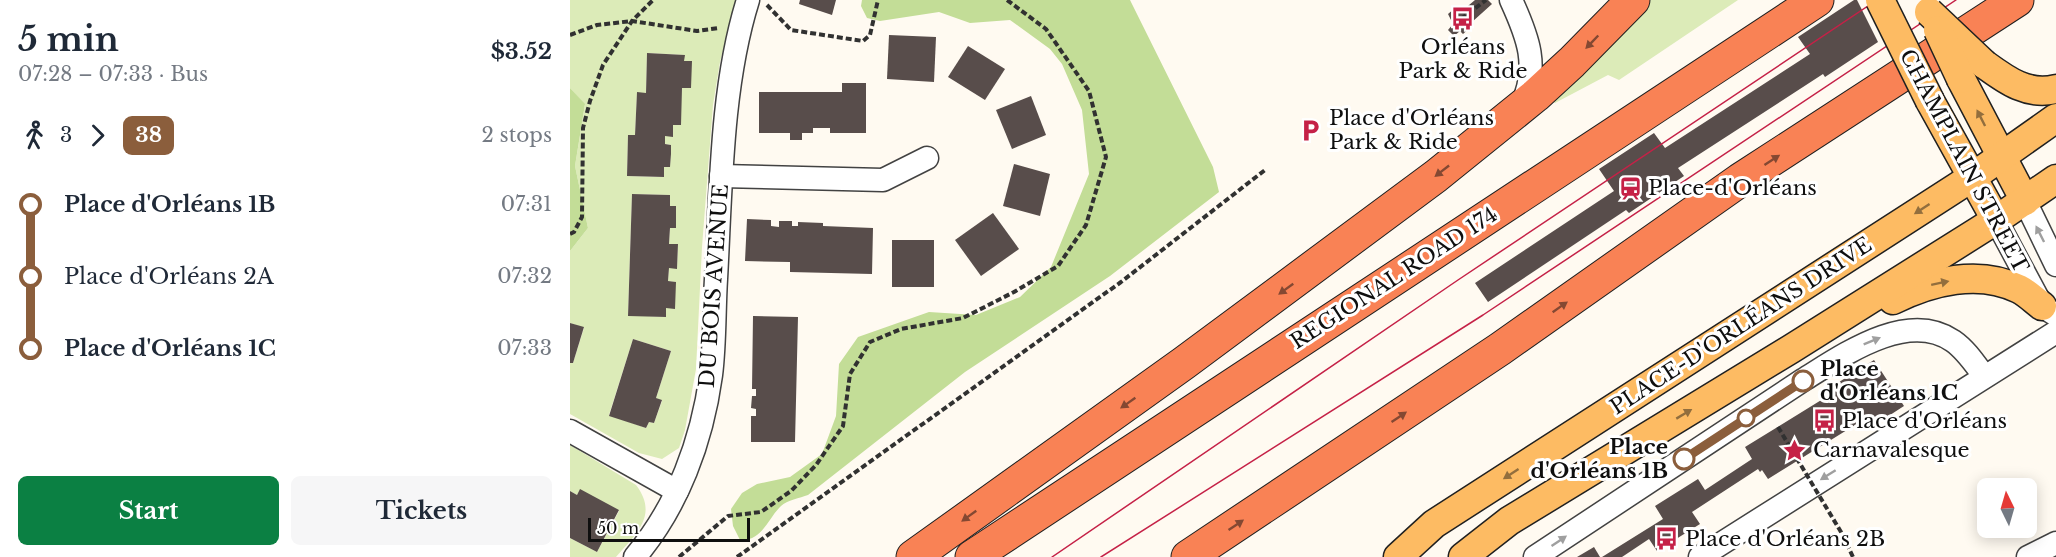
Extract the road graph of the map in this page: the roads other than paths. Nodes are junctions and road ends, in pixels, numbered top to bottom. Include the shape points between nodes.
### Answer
1 (748, 0) edge
2 (1510, 0) edge
3 (1633, 0) edge
4 (1791, 0) edge
5 (1817, 0) edge
6 (1880, 0) edge
7 (2017, 0) edge
8 (1926, 6) edge
9 (1973, 72) junction
10 (2056, 89) edge
11 (1520, 109) junction
12 (2056, 118) edge
13 (2001, 157) junction
14 (927, 158) dead end
15 (722, 176) junction
16 (1971, 178) junction
17 (2056, 179) edge
18 (2025, 201) junction
19 (1996, 220) junction
20 (2056, 265) edge
21 (2049, 310) edge
22 (2056, 332) edge
23 (1791, 349) junction
24 (1984, 376) junction
25 (570, 431) edge
26 (677, 491) junction
27 (1041, 510) junction
28 (1509, 521) junction
29 (2056, 543) edge
30 (635, 557) edge
31 (913, 557) edge
32 (972, 557) edge
33 (1188, 557) edge
34 (1398, 557) edge
35 (1463, 557) edge
36 (1481, 557) edge
37 (1535, 557) edge
38 (1700, 557) edge
39 (2028, 557) edge

1 - 15 street, DU BOIS AVENUE via 740,26
2 - 11 street via 1527,38 1531,65
3 -> 11 highway
4 - 27 highway via 1149,428
5 - 27 highway, REGIONAL ROAD 174
6 - 16 main road, CHAMPLAIN STREET, bridge
33 -> 7 highway via 1500,349 1740,180
8 - 9 main road, CHAMPLAIN STREET, bridge
9 - 10 main road via 2021,88 2046,92
13 -> 9 main road, CHAMPLAIN STREET
11 -> 31 highway via 1296,281
12 - 13 main road, PLACE-D'ORLÉANS DRIVE
13 - 16 main road, PLACE-D'ORLÉANS DRIVE
13 - 18 main road, CHAMPLAIN STREET
14 - 15 street via 883,180
15 - 26 street, DU BOIS AVENUE via 711,375 695,450
16 - 19 main road, CHAMPLAIN STREET
16 -> 34 main road, PLACE-D'ORLÉANS DRIVE via 1434,524
17 - 18 main road, PLACE-D'ORLÉANS DRIVE
18 - 19 main road, PLACE-D'ORLÉANS DRIVE
20 -> 18 street, CHAMPLAIN STREET
19 - 21 street, CHAMPLAIN STREET
19 - 23 main road, PLACE-D'ORLÉANS DRIVE
23 -> 21 main road via 1905,294 1957,280 2000,282 2021,290
22 - 24 street
28 -> 23 main road, PLACE-D'ORLÉANS DRIVE
37 -> 24 street via 1803,381 1874,340 1907,332 1938,334 1961,348
24 -> 38 street
25 - 26 street
26 - 30 street, DU BOIS AVENUE
27 - 32 highway, REGIONAL ROAD 174
28 - 35 main road, PLACE-D'ORLÉANS DRIVE
28 - 36 street
29 - 39 street

